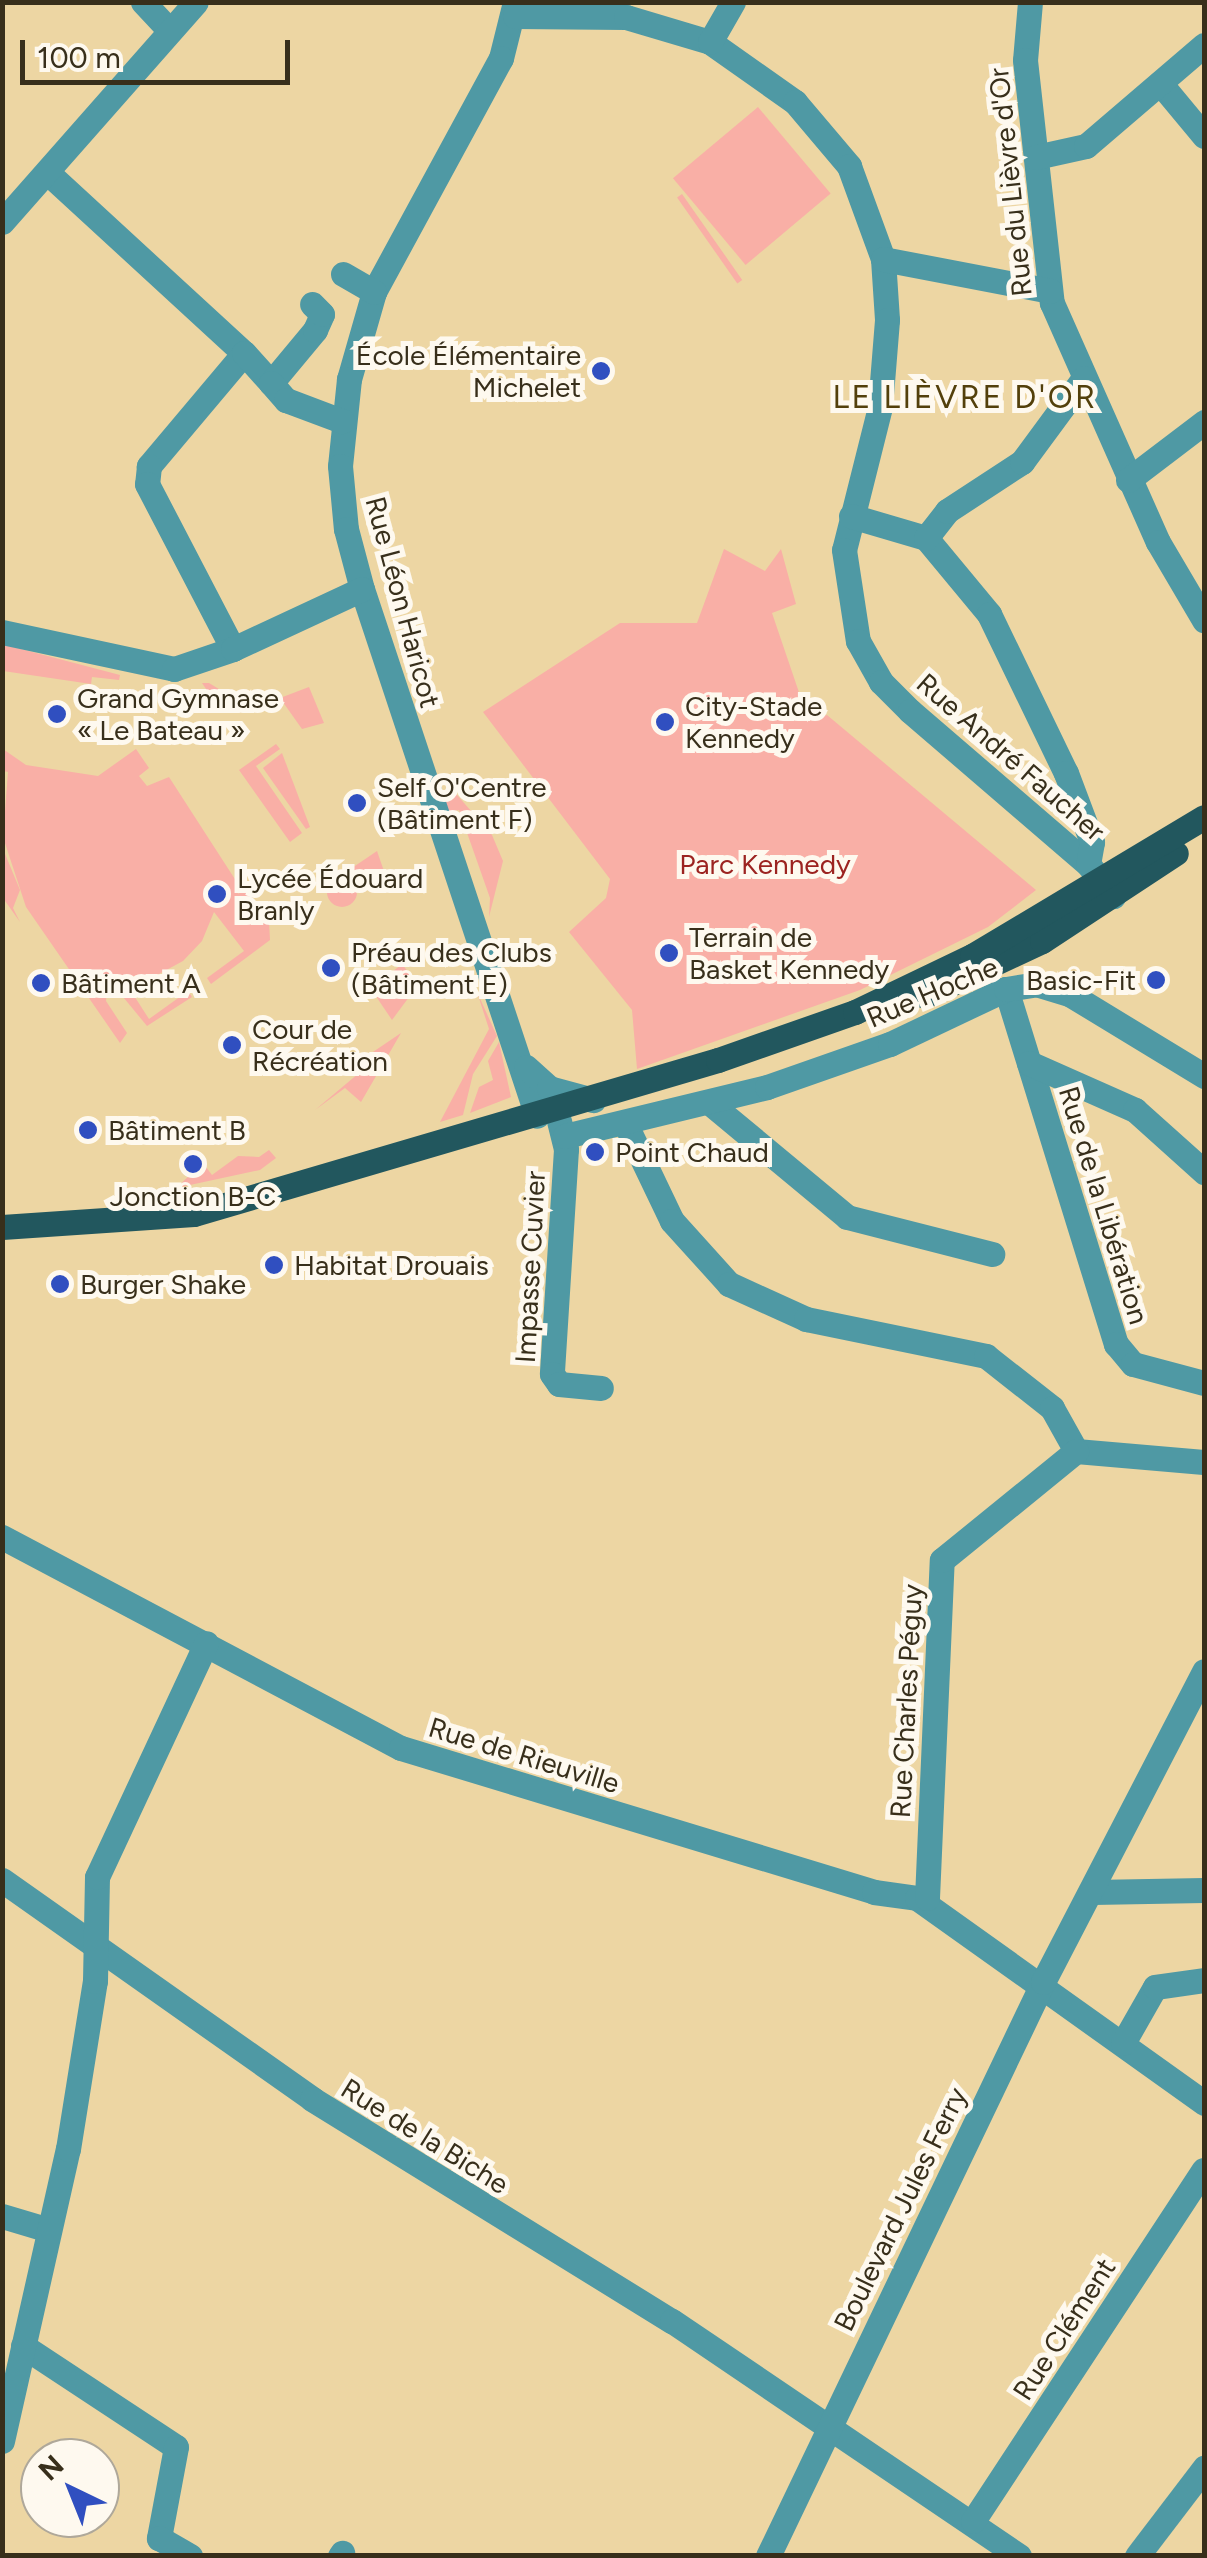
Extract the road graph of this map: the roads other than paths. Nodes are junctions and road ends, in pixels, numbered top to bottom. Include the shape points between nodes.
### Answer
1 (144, 2) edge
2 (196, 2) edge
3 (733, 2) edge
4 (1030, 2) edge
5 (515, 9) edge
6 (168, 28) junction
7 (710, 42) junction
8 (1204, 46) edge
9 (1160, 83) junction
10 (1204, 136) edge
11 (1036, 157) junction
12 (48, 173) junction
13 (2, 222) edge
14 (884, 260) junction
15 (343, 274) dead end
16 (1050, 291) junction
17 (374, 292) junction
18 (312, 304) dead end
19 (244, 353) junction
20 (1084, 378) junction
21 (272, 384) junction
22 (342, 421) junction
23 (1204, 422) edge
24 (1128, 480) junction
25 (851, 516) junction
26 (926, 538) junction
27 (362, 588) junction
28 (1204, 620) edge
29 (2, 632) edge
30 (234, 650) junction
31 (1204, 817) edge
32 (1204, 834) edge
33 (1101, 879) junction
34 (1006, 989) junction
35 (519, 1054) junction
36 (1029, 1063) junction
37 (1204, 1076) edge
38 (588, 1102) junction
39 (711, 1104) junction
40 (552, 1121) junction
41 (618, 1125) junction
42 (1204, 1172) edge
43 (2, 1227) edge
44 (992, 1254) dead end
45 (1204, 1383) edge
46 (601, 1388) dead end
47 (1076, 1450) junction
48 (1204, 1462) edge
49 (2, 1537) edge
50 (206, 1643) junction
51 (1204, 1671) edge
52 (2, 1880) edge
53 (1204, 1890) edge
54 (1092, 1892) junction
55 (928, 1898) dead end
56 (96, 1948) junction
57 (1204, 1980) edge
58 (1043, 1982) junction
59 (1123, 2043) junction
60 (1204, 2102) edge
61 (1204, 2170) edge
62 (2, 2216) edge
63 (49, 2230) junction
64 (24, 2346) junction
65 (7, 2397) edge
66 (828, 2425) junction
67 (2, 2441) edge
68 (1204, 2470) edge
69 (974, 2521) junction
70 (156, 2547) edge
71 (190, 2556) edge
72 (768, 2556) edge
73 (1019, 2556) edge
74 (1137, 2556) edge

1 - 6 street
2 - 6 street
3 - 7 street
4 - 11 street, Rue du Lièvre d'Or via 1026,60
5 - 7 street, Rue André Faucher via 626,16
5 - 17 street, Rue Léon Haricot via 501,58
6 - 12 street
7 - 14 street, Rue André Faucher via 772,81 832,143 864,195
8 - 9 street
9 - 10 street
9 - 11 street via 1082,149
11 - 16 street, Rue du Lièvre d'Or
12 - 13 street
12 - 19 street
14 - 16 street
14 - 25 street, Rue André Faucher via 886,369
15 - 17 street
16 - 20 street, Rue du Lièvre d'Or
17 - 22 street, Rue Léon Haricot
18 - 21 street via 322,314 314,330
19 - 21 street
19 - 30 street via 149,466 147,484
20 - 24 street, Rue du Lièvre d'Or
20 - 26 street via 1022,462 947,512
21 - 22 street via 286,400
22 - 27 street, Rue Léon Haricot via 342,508
23 - 24 street
24 - 28 street, Rue du Lièvre d'Or
25 - 26 street
25 - 33 street, Rue André Faucher via 846,592 858,641 881,682
26 - 33 street via 989,614 1066,773
27 - 30 street
27 - 35 street, Rue Léon Haricot
29 - 30 street via 160,670
31 - 33 main road
32 - 33 main road
33 - 38 main road via 972,956 855,1012
34 - 36 street, Rue de la Libération
34 - 37 street, Rue Hoche via 1036,984 1070,994
34 - 39 street, Rue Hoche via 890,1044
35 - 38 street via 542,1085
35 - 40 street, Rue Léon Haricot
36 - 42 street via 1135,1110
36 - 45 street, Rue de la Libération via 1116,1344 1133,1364
38 - 40 main road
38 - 41 street
39 - 41 street, Rue Hoche
39 - 44 street via 831,1209
40 - 41 street, Rue Hoche
40 - 43 main road via 184,1216
40 - 46 street, Impasse Cuvier via 553,1377 558,1384
41 - 47 street via 672,1221 729,1284 806,1319 986,1356 1052,1408
47 - 48 street
47 - 55 street, Rue Charles Péguy via 942,1560
49 - 50 street, Rue de Rieuville
50 - 56 street via 97,1877
50 - 58 street, Rue de Rieuville via 401,1748 859,1888 917,1898
51 - 54 street, Boulevard Jules Ferry
52 - 56 street, Rue de la Biche
53 - 54 street
54 - 58 street, Boulevard Jules Ferry
56 - 63 street via 68,2149
56 - 66 street, Rue de la Biche via 312,2100
57 - 59 street via 1154,1986
58 - 59 street, Rue de Rieuville
58 - 66 street, Boulevard Jules Ferry
59 - 60 street, Rue de Rieuville
61 - 69 street, Rue Clément
62 - 63 street
63 - 64 street
64 - 65 street
64 - 70 street via 176,2447
65 - 67 street
66 - 69 street, Rue de la Biche
66 - 72 street, Boulevard Jules Ferry
68 - 74 street
69 - 73 street, Rue de la Biche
70 - 71 street

